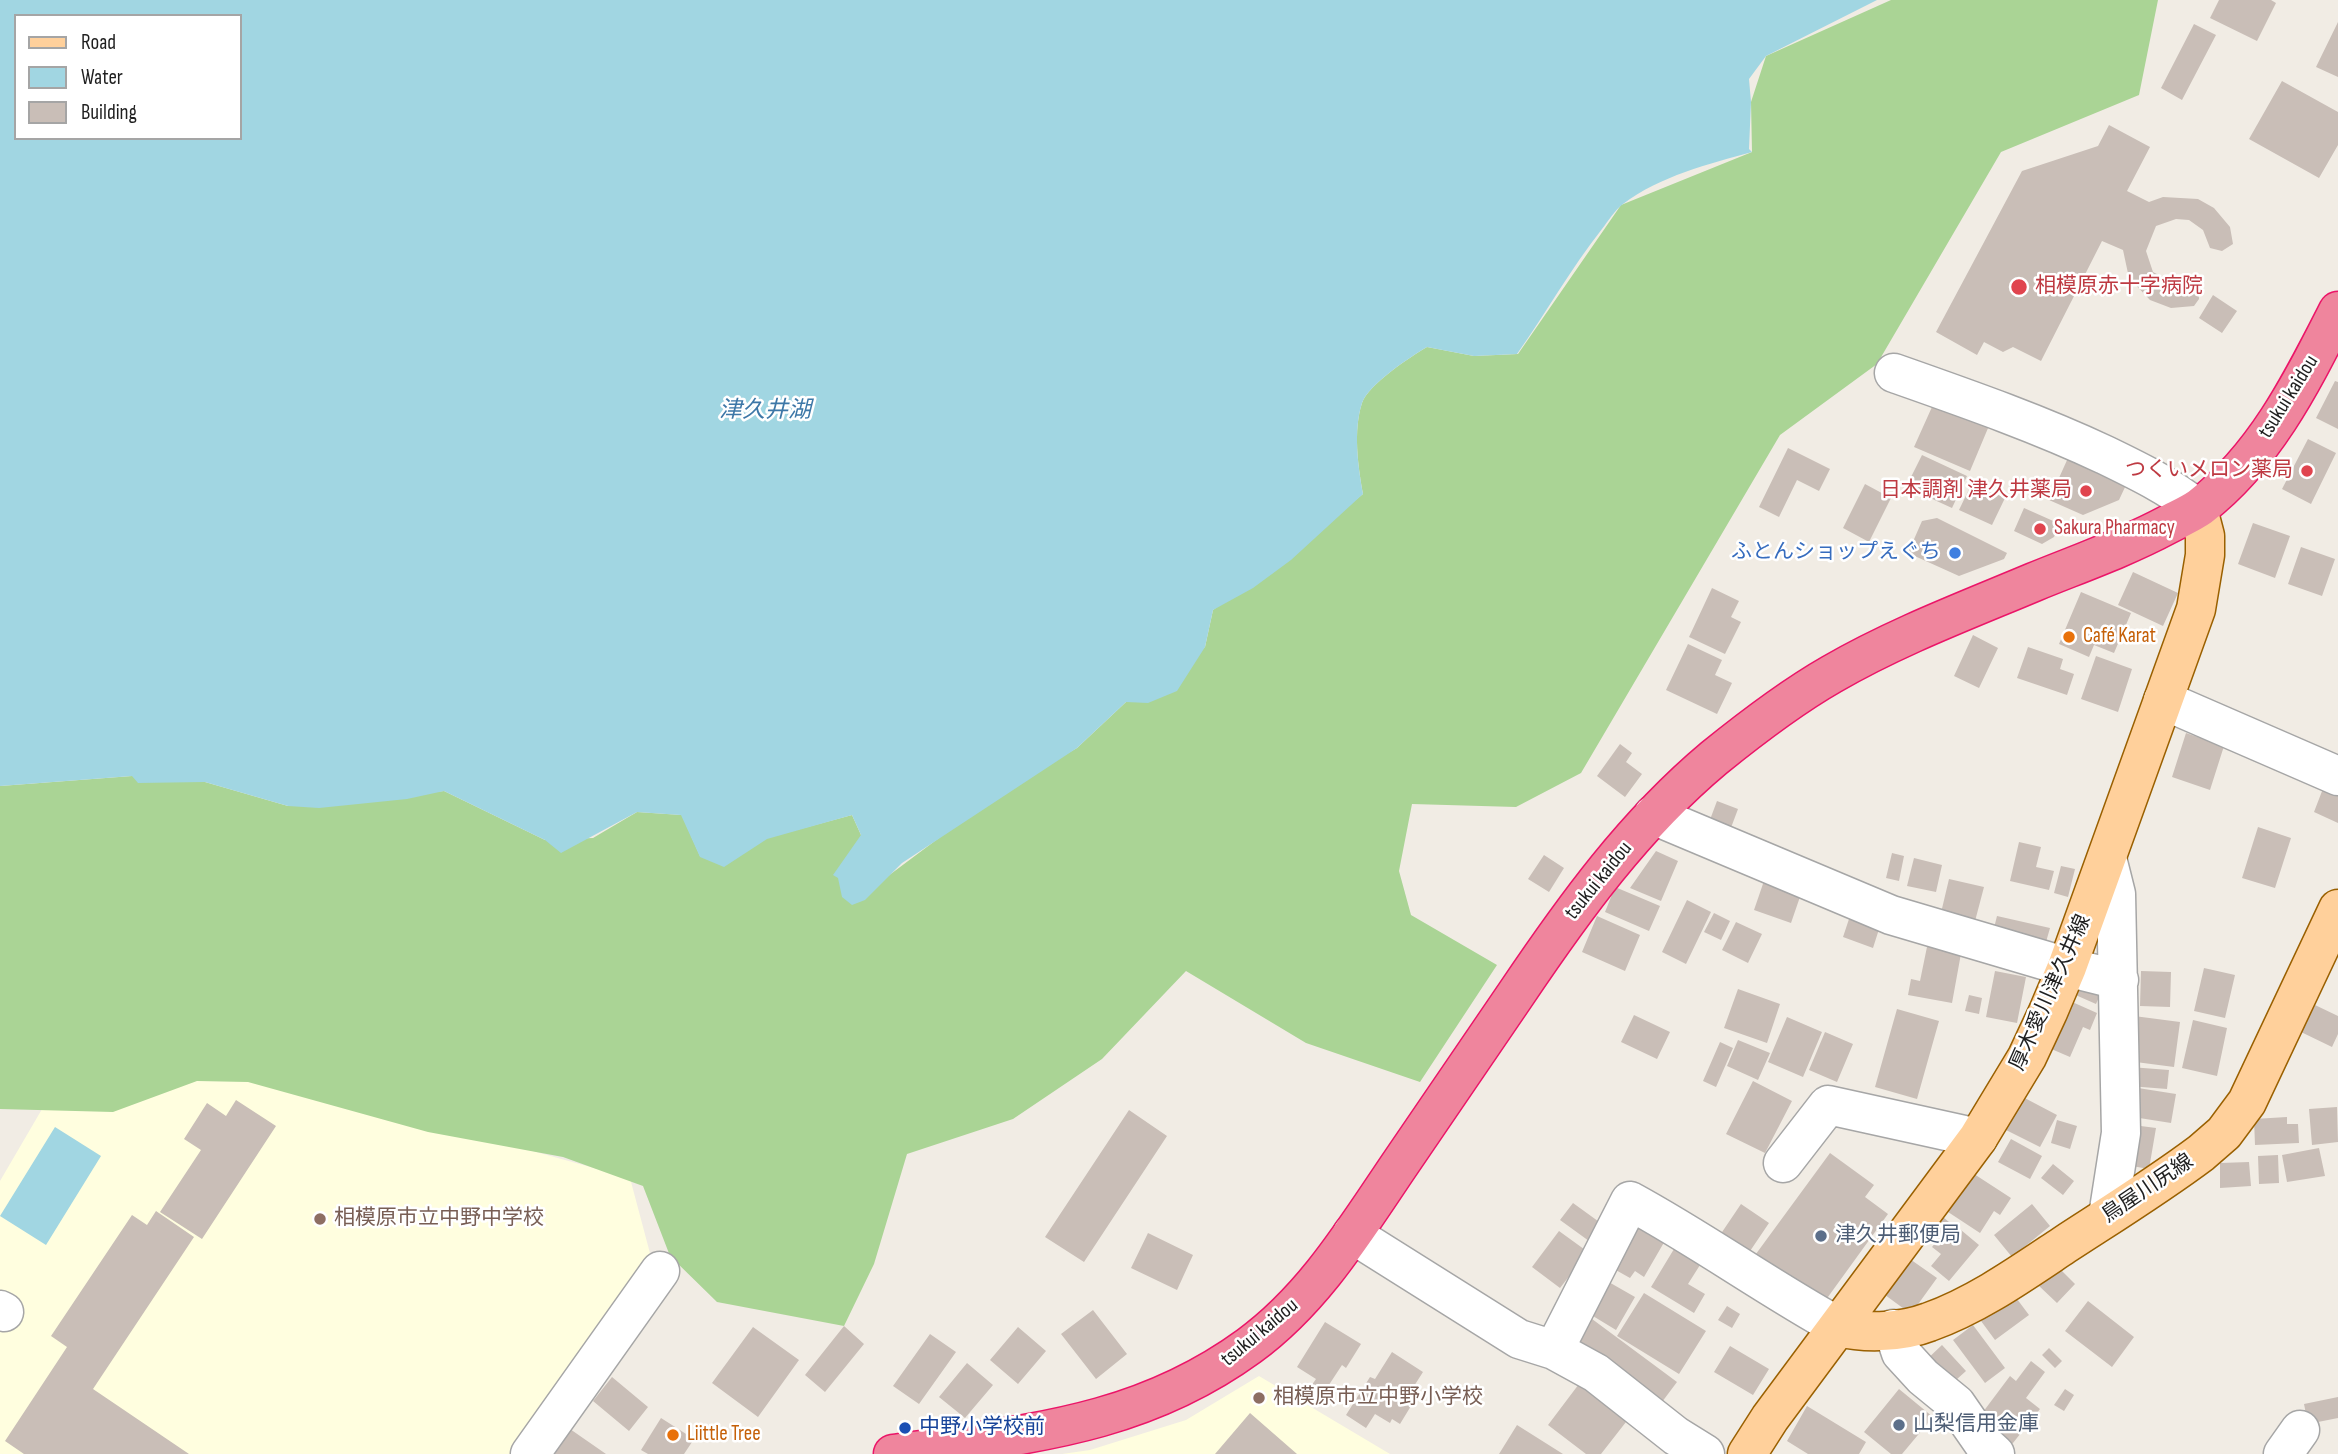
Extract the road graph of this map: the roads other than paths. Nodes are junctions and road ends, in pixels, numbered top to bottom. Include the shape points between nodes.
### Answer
1 (2338, 311) edge
2 (1894, 373) dead end
3 (2198, 509) junction
4 (2163, 700) junction
5 (2338, 776) edge
6 (1653, 815) junction
7 (2107, 858) junction
8 (2338, 909) edge
9 (2067, 967) junction
10 (2119, 980) junction
11 (1978, 1138) junction
12 (1783, 1163) dead end
13 (2108, 1216) junction
14 (1353, 1234) junction
15 (660, 1271) dead end
16 (1839, 1327) junction
17 (1893, 1329) junction
18 (1554, 1350) junction
19 (530, 1454) edge
20 (893, 1454) edge
21 (1706, 1454) edge
22 (1747, 1454) edge
23 (1995, 1454) edge

1 - 3 highway, tsukui kaidou via 2284,412 2232,477
2 - 3 street via 2079,443 2175,491
3 - 4 main road, 厚木愛川津久井線 via 2204,536 2203,572 2190,627
3 - 6 highway, tsukui kaidou via 2144,537 1907,636 1836,672 1735,742
4 - 5 street
4 - 7 main road, 厚木愛川津久井線
6 - 9 street via 1891,915
6 - 14 highway, tsukui kaidou via 1577,904
7 - 9 main road, 厚木愛川津久井線
7 - 10 street via 2116,894
8 - 13 main road, 鳥屋川尻線 via 2254,1089 2224,1133
9 - 10 street
9 - 11 main road, 厚木愛川津久井線 via 2027,1057
10 - 13 street via 2121,1133
11 - 12 street via 1828,1105
11 - 16 main road, 厚木愛川津久井線
13 - 17 main road, 鳥屋川尻線 via 1956,1310 1930,1322
14 - 18 street via 1519,1339
14 - 20 highway, tsukui kaidou via 1314,1286 1279,1321 1217,1368 1180,1389 1090,1422
15 - 19 street
16 - 17 main road, 鳥屋川尻線
16 - 18 street via 1630,1201
16 - 22 main road, 厚木愛川津久井線
17 - 23 street via 1901,1353 1956,1404
18 - 21 street via 1596,1373

